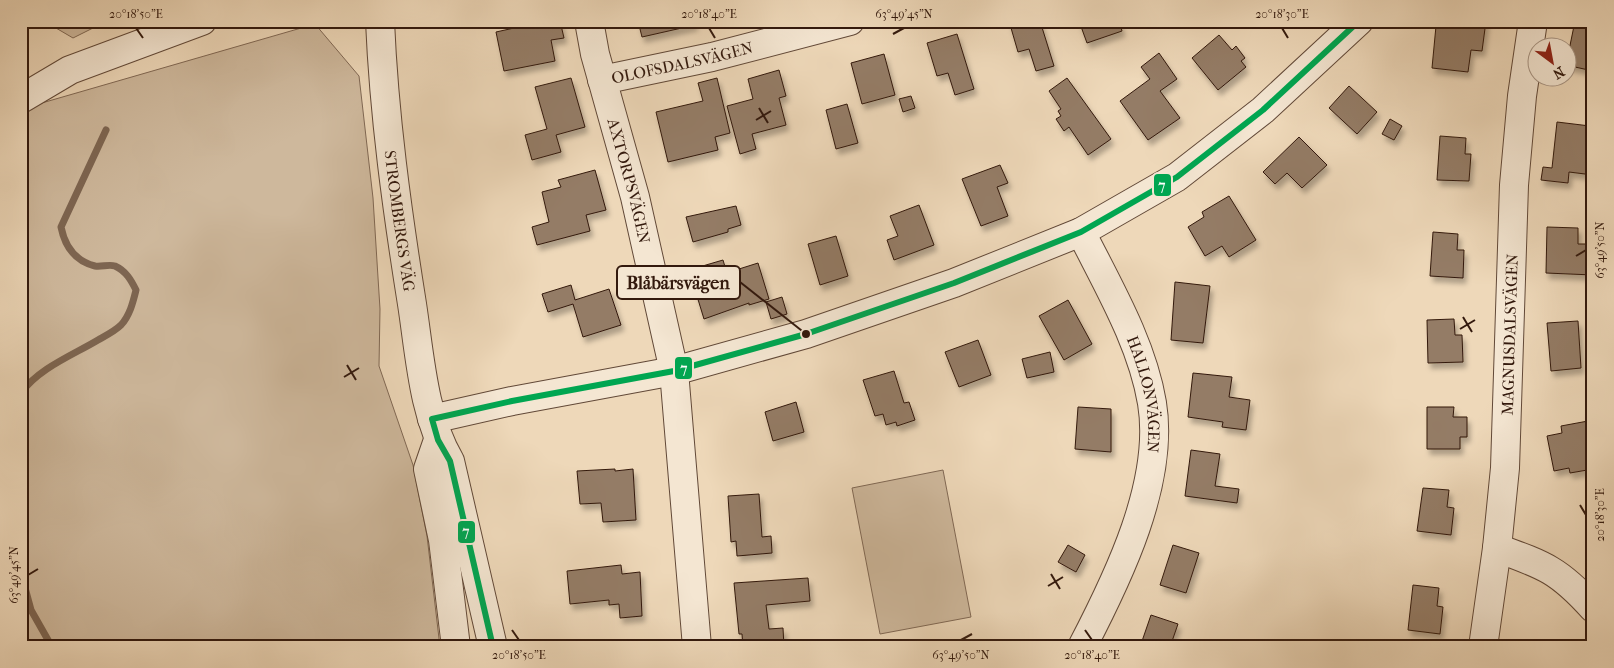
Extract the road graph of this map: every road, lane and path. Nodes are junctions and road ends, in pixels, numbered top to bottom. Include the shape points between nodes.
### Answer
1 (202, 21) edge
2 (380, 21) edge
3 (589, 21) edge
4 (850, 21) edge
5 (1359, 21) edge
6 (1532, 21) edge
7 (602, 80) junction
8 (21, 99) edge
9 (1081, 232) junction
10 (674, 371) junction
11 (435, 429) junction
12 (1498, 548) junction
13 (1593, 608) edge
14 (456, 647) edge
15 (492, 647) edge
16 (697, 647) edge
17 (1082, 647) edge
18 (1483, 647) edge

1 - 8 street via 70,70
2 - 11 street, STROMBERGS VÄG via 382,78 394,188 421,368
3 - 7 street, AXTORPSVÄGEN
4 - 7 street, OLOFSDALSVÄGEN
5 - 9 street via 1263,110 1177,177
6 - 12 street, MAGNUSDALSVÄGEN via 1514,185 1507,428
7 - 10 street, AXTORPSVÄGEN via 635,197
9 - 10 street via 954,283 843,322
9 - 17 street, HALLONVÄGEN via 1121,311 1140,362 1152,403 1153,434 1149,475 1131,542
10 - 11 street via 512,401
10 - 16 street, AXTORPSVÄGEN
11 - 14 street via 428,469 442,540
11 - 15 street via 450,461
12 - 13 street via 1548,567 1573,586
12 - 18 street, MAGNUSDALSVÄGEN

